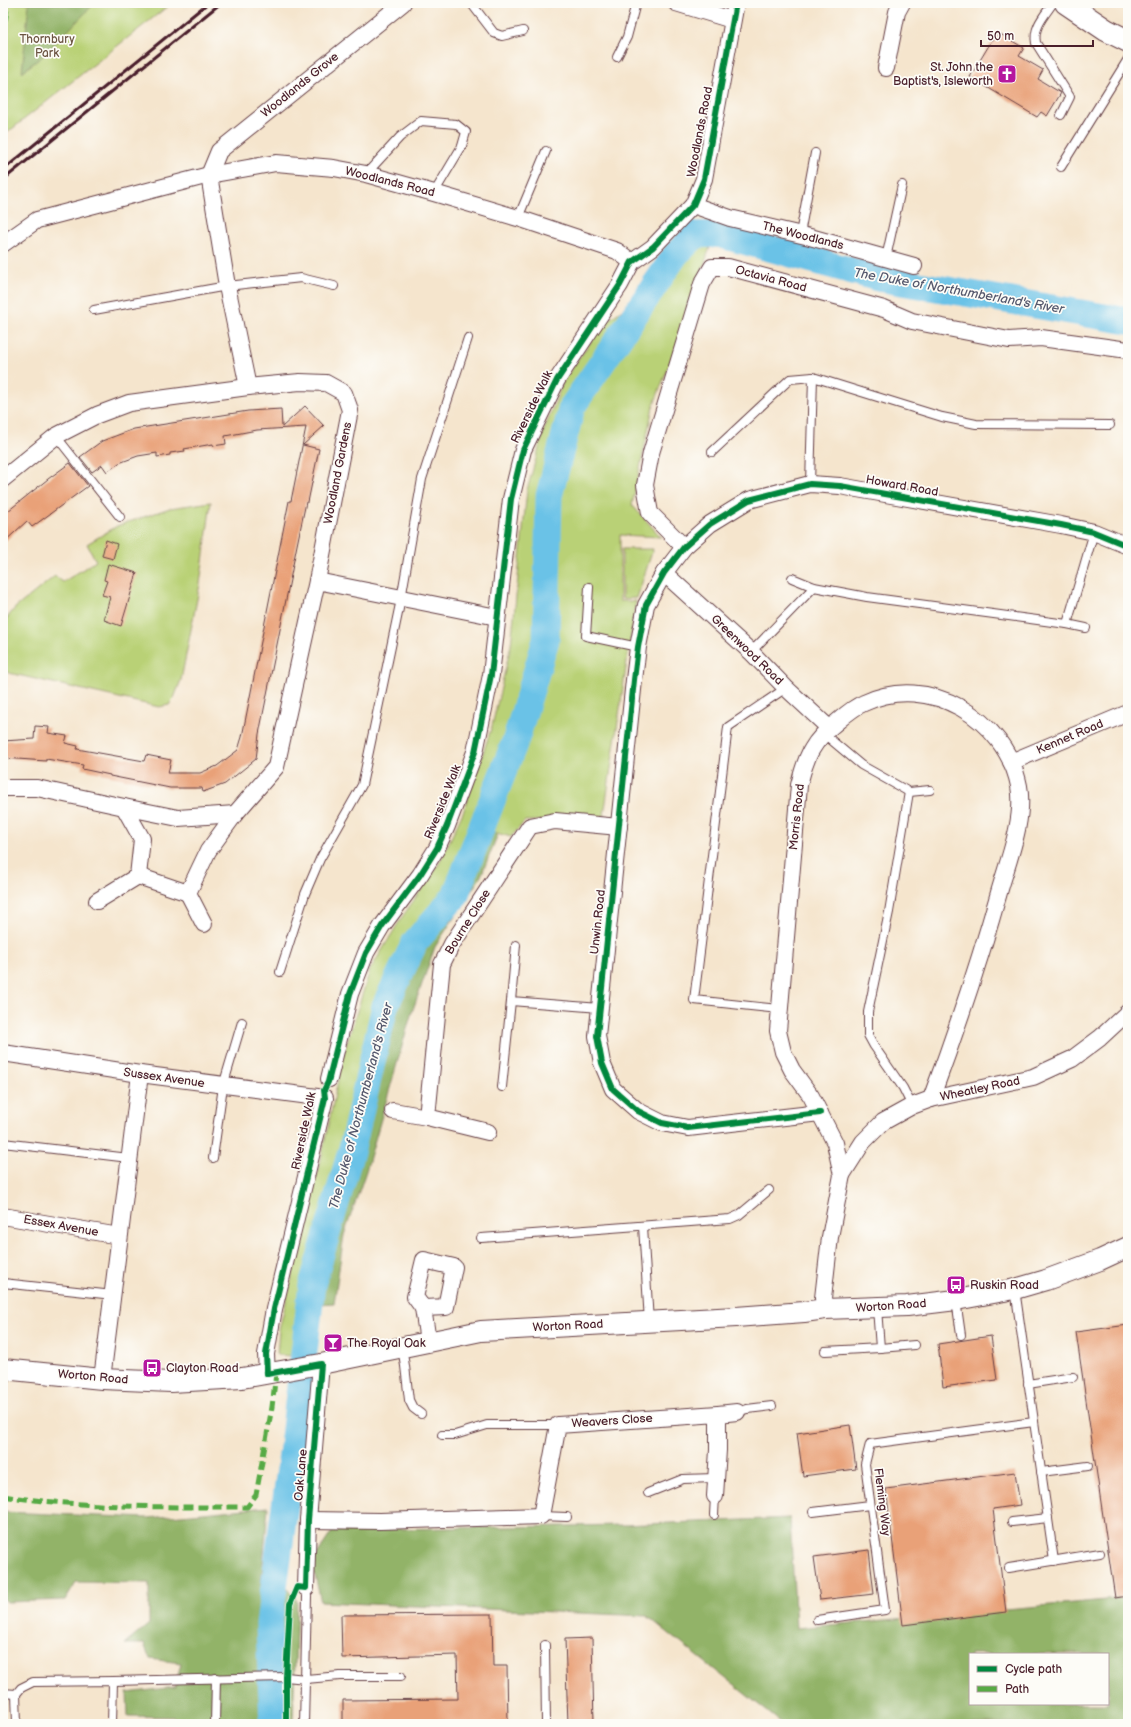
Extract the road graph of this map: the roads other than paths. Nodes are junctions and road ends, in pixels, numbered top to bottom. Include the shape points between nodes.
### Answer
1 (403, 3) edge
2 (471, 3) edge
3 (636, 3) edge
4 (676, 3) edge
5 (736, 3) edge
6 (902, 3) edge
7 (1053, 3) edge
8 (1066, 3) edge
9 (732, 20) junction
10 (522, 31) dead end
11 (1128, 41) edge
12 (617, 57) dead end
13 (1128, 59) edge
14 (886, 68) dead end
15 (1061, 115) dead end
16 (546, 151) dead end
17 (816, 152) dead end
18 (1061, 167) dead end
19 (366, 174) junction
20 (209, 175) junction
21 (902, 185) dead end
22 (434, 193) junction
23 (693, 205) junction
24 (518, 218) junction
25 (800, 234) junction
26 (3, 244) edge
27 (886, 258) junction
28 (632, 262) junction
29 (914, 266) dead end
30 (227, 286) junction
31 (334, 286) dead end
32 (94, 310) dead end
33 (468, 338) dead end
34 (1128, 350) edge
35 (813, 378) junction
36 (248, 387) junction
37 (1110, 425) dead end
38 (56, 436) junction
39 (712, 452) dead end
40 (3, 480) edge
41 (810, 484) junction
42 (120, 517) dead end
43 (1094, 532) junction
44 (1128, 546) edge
45 (684, 547) junction
46 (664, 573) junction
47 (792, 578) dead end
48 (317, 581) junction
49 (589, 586) dead end
50 (814, 587) junction
51 (401, 599) junction
52 (497, 617) junction
53 (1067, 624) junction
54 (1086, 628) dead end
55 (638, 648) junction
56 (751, 652) junction
57 (786, 688) junction
58 (1128, 713) edge
59 (827, 731) junction
60 (1012, 762) junction
61 (3, 788) edge
62 (930, 790) dead end
63 (909, 792) junction
64 (124, 807) junction
65 (235, 814) junction
66 (619, 827) junction
67 (138, 876) junction
68 (188, 893) junction
69 (98, 901) dead end
70 (204, 924) dead end
71 (516, 945) dead end
72 (280, 972) dead end
73 (511, 1001) junction
74 (600, 1008) junction
75 (779, 1008) junction
76 (1128, 1012) edge
77 (242, 1022) dead end
78 (3, 1054) edge
79 (140, 1074) junction
80 (329, 1079) dead end
81 (223, 1086) junction
82 (502, 1087) dead end
83 (325, 1098) joint
84 (931, 1099) junction
85 (912, 1106) junction
86 (393, 1111) dead end
87 (820, 1113) junction
88 (427, 1117) junction
89 (488, 1132) dead end
90 (3, 1142) edge
91 (130, 1158) junction
92 (213, 1158) dead end
93 (842, 1175) junction
94 (769, 1190) dead end
95 (3, 1216) edge
96 (643, 1226) junction
97 (119, 1236) junction
98 (482, 1238) dead end
99 (1128, 1247) edge
100 (3, 1283) edge
101 (1015, 1289) junction
102 (114, 1296) junction
103 (956, 1300) junction
104 (423, 1308) dead end
105 (877, 1308) junction
106 (825, 1309) junction
107 (649, 1322) junction
108 (961, 1334) dead end
109 (428, 1341) junction
110 (915, 1345) dead end
111 (402, 1346) junction
112 (880, 1348) junction
113 (825, 1351) dead end
114 (316, 1365) junction
115 (3, 1369) edge
116 (276, 1372) junction
117 (1073, 1377) dead end
118 (102, 1379) junction
119 (1028, 1384) junction
120 (772, 1406) dead end
121 (736, 1412) joint
122 (421, 1414) dead end
123 (718, 1414) junction
124 (1034, 1422) junction
125 (558, 1425) junction
126 (442, 1435) dead end
127 (1088, 1466) dead end
128 (1041, 1472) junction
129 (715, 1478) junction
130 (648, 1493) dead end
131 (715, 1496) joint
132 (870, 1505) junction
133 (813, 1512) dead end
134 (714, 1515) dead end
135 (541, 1516) junction
136 (567, 1517) dead end
137 (1048, 1518) junction
138 (308, 1520) junction
139 (1012, 1522) dead end
140 (1100, 1553) dead end
141 (1054, 1561) junction
142 (1009, 1568) dead end
143 (306, 1592) joint
144 (817, 1620) dead end
145 (545, 1645) dead end
146 (401, 1676) dead end
147 (216, 1678) junction
148 (306, 1679) junction
149 (113, 1681) junction
150 (3, 1693) edge
151 (16, 1694) junction
152 (17, 1724) edge
153 (112, 1724) edge
154 (215, 1724) edge
155 (304, 1724) edge
156 (546, 1724) edge

1 - 20 street, Woodlands Grove via 219,151
2 - 10 lane via 494,33 502,36
3 - 12 lane via 627,37
4 - 9 street
5 - 9 street, Woodlands Road
6 - 14 street via 897,12
7 - 15 lane via 1036,28 1035,36 1036,43 1070,97
8 - 11 main road via 1106,30
9 - 23 street, Woodlands Road via 704,179
13 - 18 lane
16 - 24 lane
17 - 25 lane
19 - 20 street, Woodlands Road via 334,168 276,164
19 - 22 street, Woodlands Road
19 - 22 lane via 400,137 421,121 456,124 466,132 462,146
20 - 26 street, Woodlands Road via 38,220
20 - 30 street
21 - 27 lane
22 - 24 street, Woodlands Road
23 - 25 street, The Woodlands via 730,218
23 - 28 street, Woodlands Road via 653,247
24 - 28 street, Woodlands Road via 617,251
25 - 27 street, The Woodlands
27 - 29 street, The Woodlands
28 - 52 street, Riverside Walk via 620,285 557,380 523,450 511,499
30 - 31 lane via 301,278
30 - 32 lane
30 - 36 street
33 - 51 lane via 422,479
34 - 45 street, Octavia Road via 1041,338 1001,339 912,321 877,307 728,267 712,267 702,284 651,453 645,485 650,513
35 - 37 lane via 942,417 976,424
35 - 39 lane via 790,379
35 - 41 lane
36 - 38 street, Woodland Gardens via 129,403 97,415
36 - 48 street, Woodland Gardens via 300,382 326,383 344,393 350,410
38 - 40 street, Woodland Gardens
38 - 42 lane
41 - 43 street, Howard Road via 840,486
41 - 45 street, Howard Road via 749,500 710,524
43 - 44 street, Howard Road
43 - 53 lane
45 - 46 street, Unwin Road
46 - 55 street, Unwin Road via 646,605
46 - 56 street, Greenwood Road
47 - 50 lane
48 - 51 street
48 - 65 street, Woodland Gardens via 276,767
49 - 55 lane via 586,636
50 - 53 lane via 867,598
50 - 56 lane
51 - 52 street
51 - 72 lane via 362,785 320,859 305,894
52 - 80 street, Riverside Walk via 490,675 475,752 437,848 366,953 350,994
53 - 54 lane
55 - 66 street, Unwin Road
56 - 57 street, Greenwood Road
57 - 59 street, Greenwood Road
57 - 75 lane via 728,727 694,1000
58 - 60 street, Kennet Road
59 - 60 street, Morris Road via 847,712 864,702 889,695 915,693 942,699 964,708 989,728
59 - 63 lane via 860,765
59 - 75 street, Morris Road via 812,748 799,785
60 - 84 street, Morris Road via 1019,786 1021,806 1012,848 962,1017
61 - 64 street via 36,788
62 - 63 lane
63 - 85 lane via 868,1012 868,1035
64 - 65 street via 178,818
64 - 67 street via 142,839
65 - 68 street, Woodland Gardens via 208,851
66 - 74 street, Unwin Road
66 - 88 street, Bourne Close via 555,821 530,826 452,944 442,964
67 - 68 street
67 - 69 street
68 - 70 street
71 - 73 lane
73 - 74 lane
73 - 82 lane
74 - 87 street, Unwin Road via 597,1036 602,1063 613,1089 638,1111 662,1123 688,1128
75 - 87 street, Morris Road via 778,1031 783,1052
76 - 84 street, Wheatley Road via 1072,1059 1033,1077
77 - 81 lane
78 - 79 street, Sussex Avenue
79 - 81 street, Sussex Avenue
79 - 91 street
81 - 83 street, Sussex Avenue
81 - 92 lane
83 - 116 street, Riverside Walk via 274,1309 266,1354
84 - 85 street, Wheatley Road
85 - 93 street, Wheatley Road via 883,1122 863,1142
86 - 88 street
87 - 93 street via 835,1143
88 - 89 street
90 - 91 lane
91 - 97 street
93 - 106 street via 830,1237 823,1298
94 - 96 lane via 739,1215 730,1219
95 - 97 street, Essex Avenue
96 - 98 lane
96 - 107 lane
97 - 102 street
99 - 101 street, Worton Road via 1100,1260
100 - 102 lane
101 - 103 street, Worton Road
101 - 119 lane
102 - 118 street
103 - 105 street, Worton Road
103 - 108 lane
104 - 109 street
105 - 106 street, Worton Road
105 - 112 lane
106 - 107 street, Worton Road
107 - 109 street, Worton Road via 481,1331
109 - 111 street, Worton Road
110 - 112 lane
111 - 114 street, Worton Road
111 - 122 lane via 409,1400 413,1408
112 - 113 lane
114 - 116 street, Worton Road
114 - 138 street, Oak Lane
115 - 118 street, Worton Road
116 - 118 street, Worton Road via 242,1378 171,1382
117 - 119 lane
119 - 124 lane
120 - 121 lane
121 - 123 street, Weavers Close
123 - 125 street, Weavers Close
123 - 129 street
124 - 128 lane
124 - 132 lane, Fleming Way via 870,1444 865,1464
125 - 126 lane via 487,1425 455,1435
125 - 135 street, Weavers Close
127 - 128 lane
128 - 137 lane
129 - 130 lane via 683,1479
129 - 131 street
131 - 134 lane
132 - 133 lane
132 - 144 lane, Fleming Way via 885,1610
135 - 136 lane
135 - 138 street via 388,1521
137 - 139 lane
137 - 141 lane
138 - 143 street, Oak Lane
140 - 141 lane
141 - 142 lane
143 - 148 lane
145 - 156 lane
146 - 148 lane
147 - 148 lane
147 - 149 lane
147 - 154 lane
148 - 155 lane
149 - 151 lane via 33,1682 21,1688
149 - 153 lane
150 - 151 lane
151 - 152 lane

